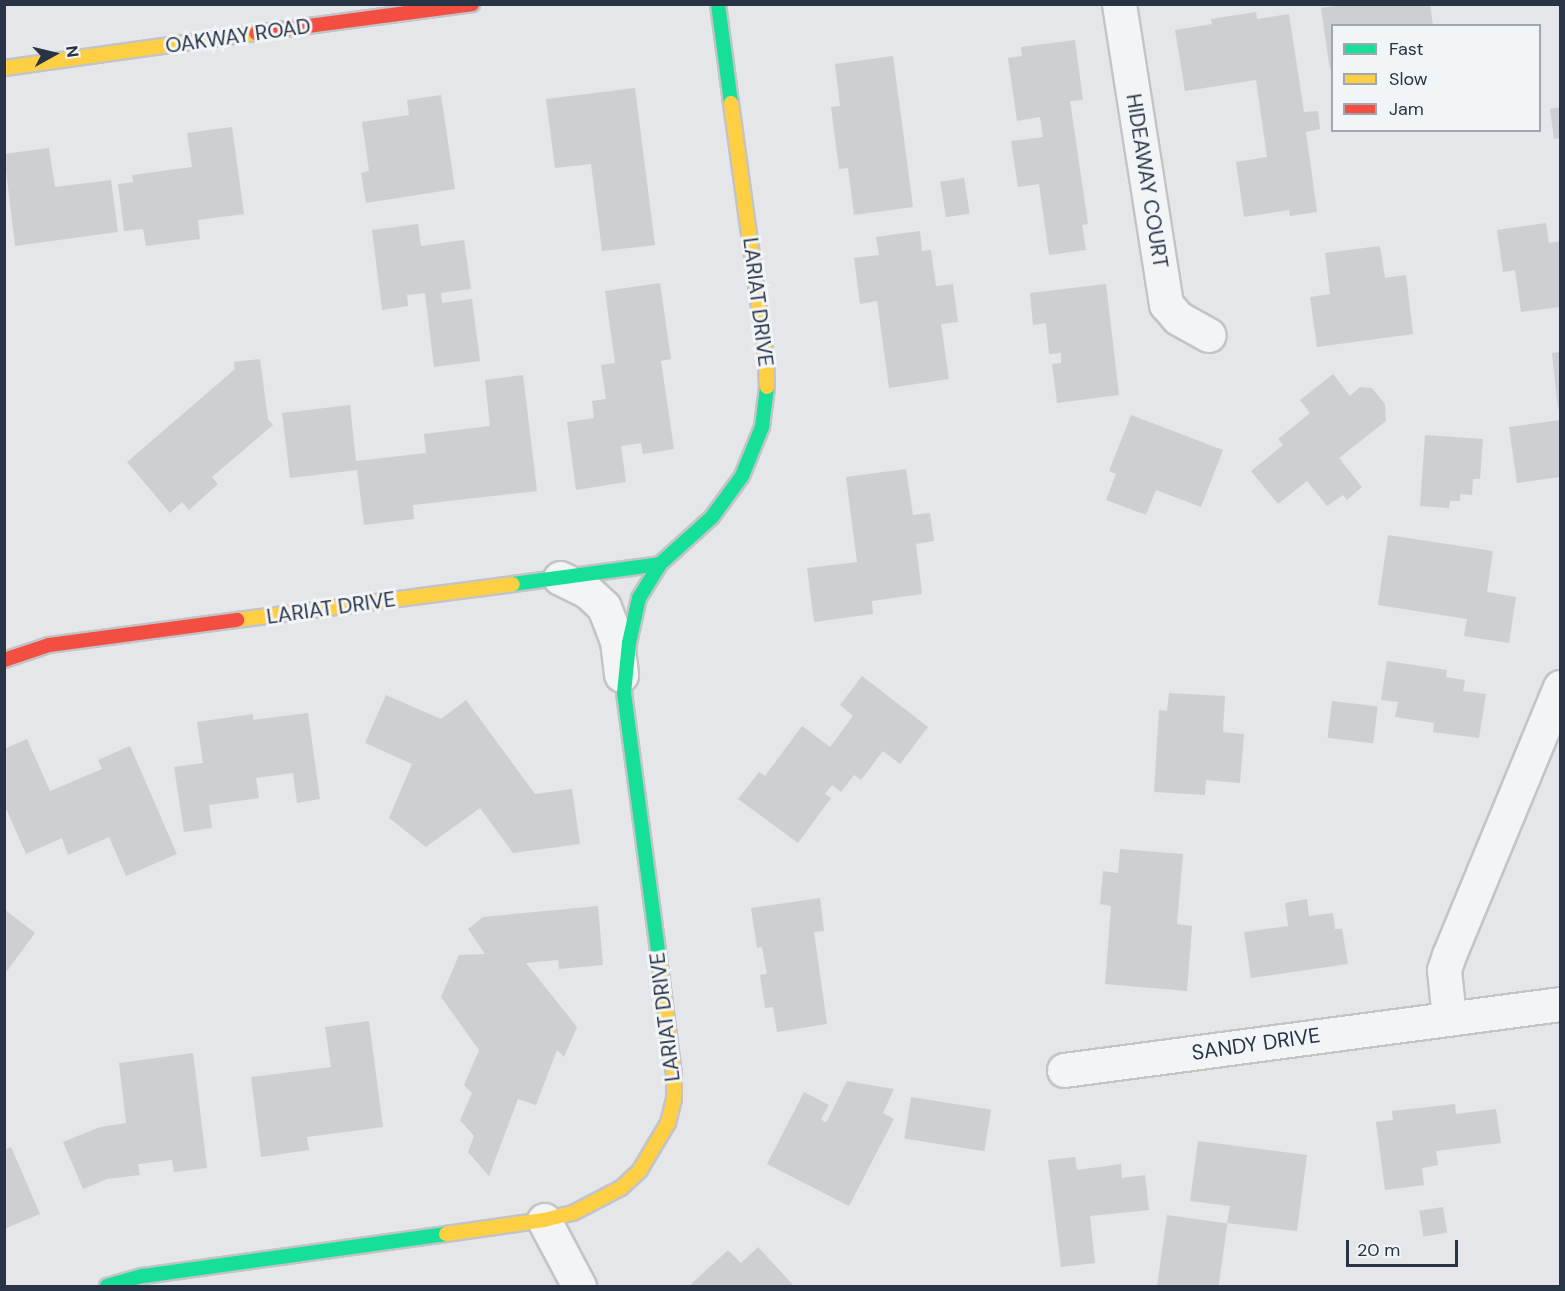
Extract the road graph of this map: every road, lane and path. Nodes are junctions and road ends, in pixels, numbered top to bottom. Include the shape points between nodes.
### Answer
1 (472, 4) edge
2 (718, 4) edge
3 (1119, 4) edge
4 (4, 68) edge
5 (1209, 335) dead end
6 (660, 564) junction
7 (560, 578) junction
8 (4, 660) edge
9 (1560, 687) edge
10 (624, 693) junction
11 (1560, 1004) edge
12 (1449, 1018) junction
13 (1064, 1070) dead end
14 (544, 1220) junction
15 (107, 1287) edge
16 (579, 1287) edge

1 - 4 street, OAKWAY ROAD
2 - 6 street, LARIAT DRIVE via 766,359 767,398 754,451 729,497 695,535
3 - 5 street, HIDEAWAY COURT via 1166,304 1178,318
6 - 7 street, LARIAT DRIVE
6 - 10 street, LARIAT DRIVE via 639,598 632,622
7 - 8 street, LARIAT DRIVE via 48,645
7 - 10 street via 587,591 604,607 617,641
9 - 12 street via 1449,955 1444,970
10 - 14 street, LARIAT DRIVE via 674,1099 654,1149 621,1188 573,1213
11 - 12 street, SANDY DRIVE
12 - 13 street, SANDY DRIVE
14 - 15 street, LARIAT DRIVE via 143,1276
14 - 16 street

